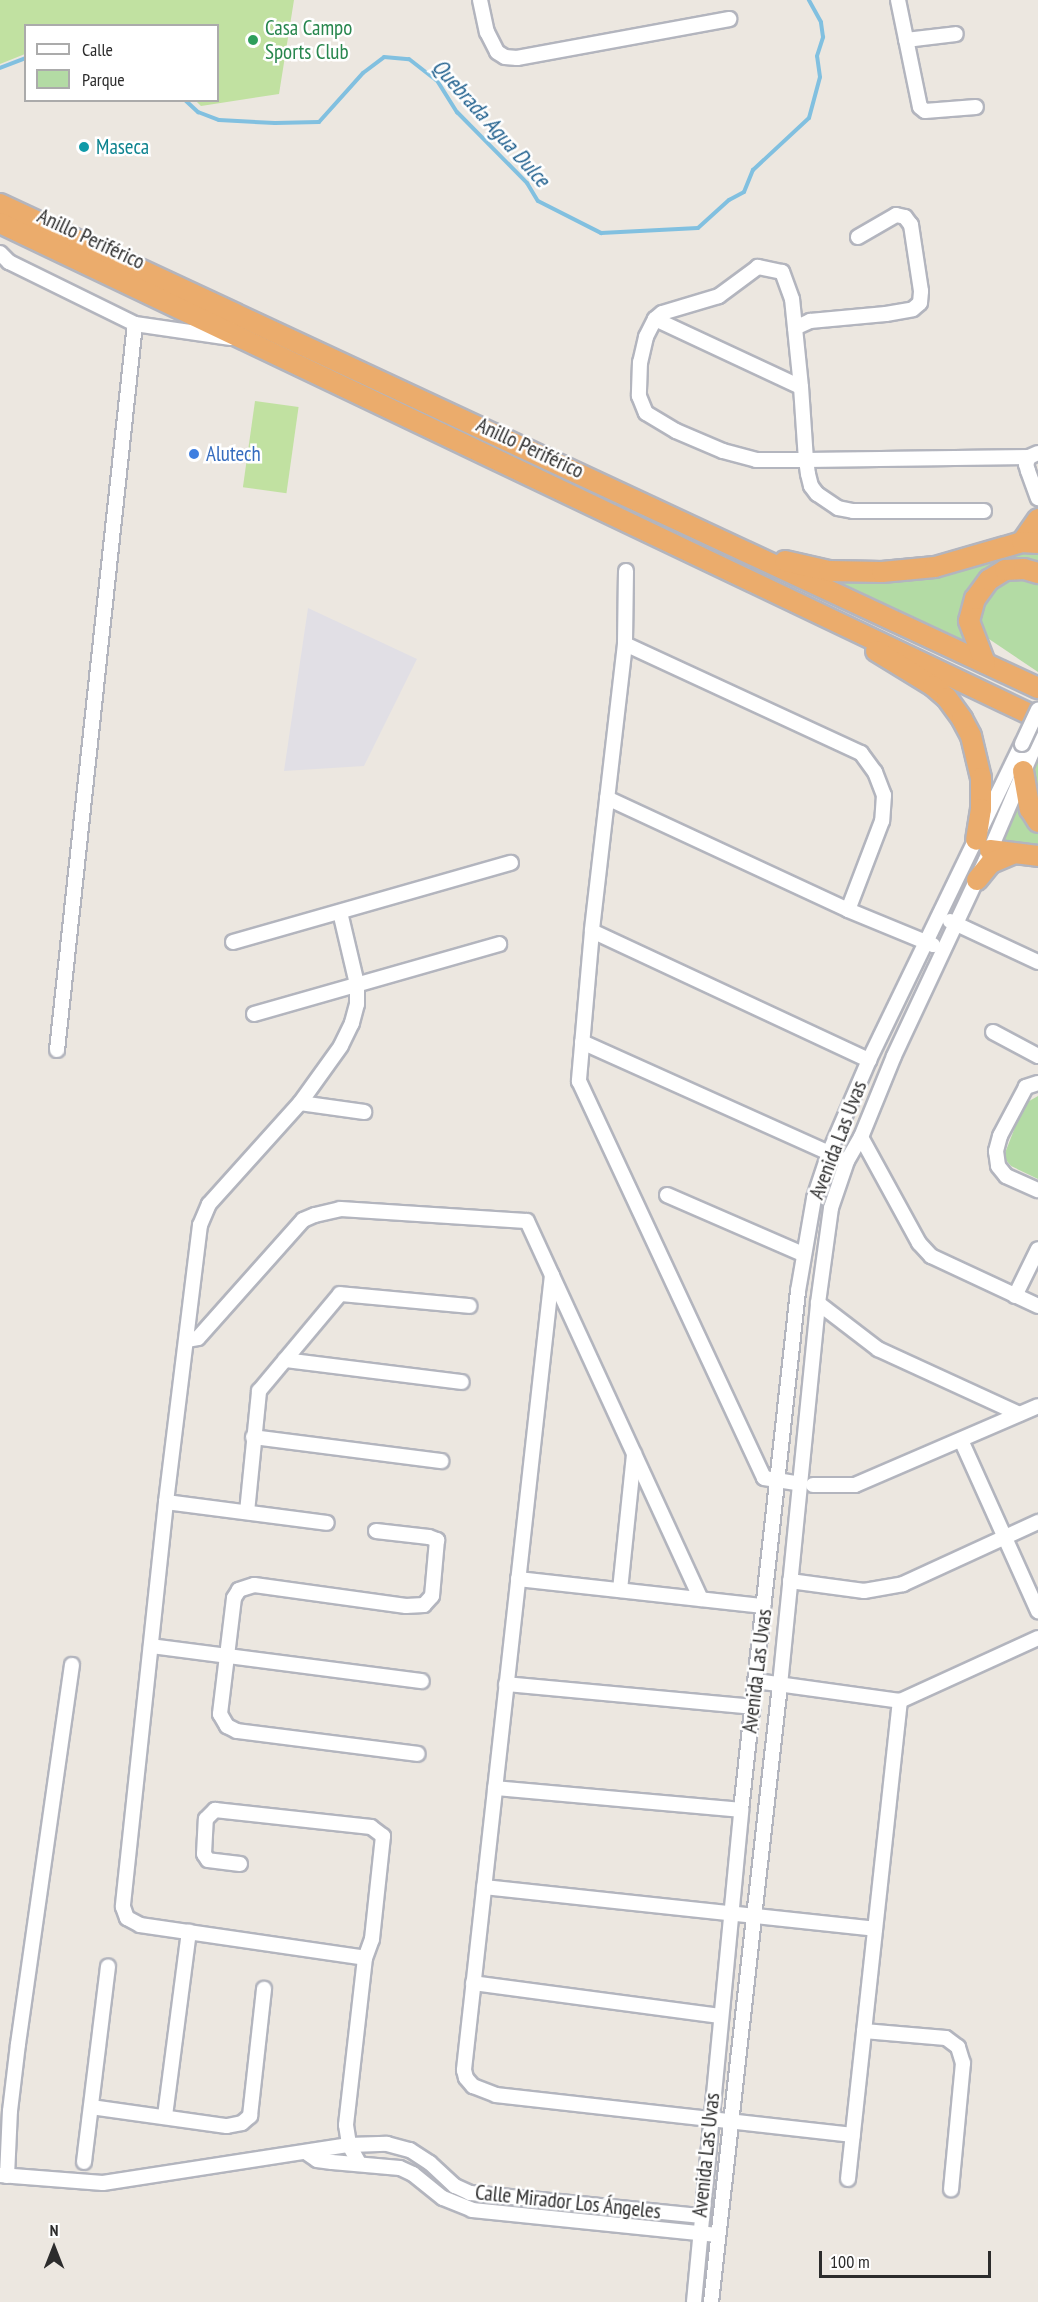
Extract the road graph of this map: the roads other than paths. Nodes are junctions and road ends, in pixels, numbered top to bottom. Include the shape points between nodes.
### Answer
1 (480, 0) edge
2 (898, 0) edge
3 (729, 19) dead end
4 (956, 34) dead end
5 (906, 40) junction
6 (976, 107) dead end
7 (0, 204) edge
8 (0, 223) edge
9 (858, 237) dead end
10 (0, 253) edge
11 (655, 319) junction
12 (135, 324) junction
13 (795, 328) junction
14 (250, 341) junction
15 (801, 387) junction
16 (1033, 455) edge
17 (806, 460) junction
18 (1038, 498) edge
19 (984, 511) dead end
20 (1038, 519) edge
21 (1030, 543) edge
22 (751, 554) junction
23 (626, 571) dead end
24 (1038, 573) edge
25 (797, 601) junction
26 (625, 644) junction
27 (985, 663) junction
28 (1038, 688) edge
29 (1038, 710) edge
30 (1038, 718) edge
31 (1027, 751) edge
32 (606, 798) junction
33 (1038, 822) edge
34 (983, 845) junction
35 (1015, 854) junction
36 (1038, 856) edge
37 (511, 863) dead end
38 (977, 880) junction
39 (848, 910) junction
40 (340, 912) junction
41 (939, 916) junction
42 (956, 924) junction
43 (592, 931) junction
44 (233, 942) dead end
45 (927, 942) junction
46 (499, 944) dead end
47 (944, 950) junction
48 (1038, 962) edge
49 (357, 984) junction
50 (254, 1014) dead end
51 (993, 1032) dead end
52 (582, 1042) junction
53 (57, 1050) dead end
54 (1038, 1056) edge
55 (869, 1060) junction
56 (1038, 1083) edge
57 (300, 1103) junction
58 (364, 1112) dead end
59 (861, 1137) junction
60 (830, 1153) junction
61 (848, 1161) junction
62 (1038, 1190) edge
63 (666, 1195) dead end
64 (1038, 1249) edge
65 (803, 1254) junction
66 (552, 1275) junction
67 (1016, 1296) junction
68 (818, 1303) junction
69 (469, 1306) dead end
70 (1038, 1306) edge
71 (188, 1340) junction
72 (285, 1360) junction
73 (462, 1383) dead end
74 (1038, 1406) edge
75 (1019, 1414) junction
76 (253, 1437) junction
77 (962, 1440) junction
78 (634, 1452) junction
79 (441, 1461) dead end
80 (778, 1482) junction
81 (806, 1485) junction
82 (166, 1502) junction
83 (247, 1512) junction
84 (1038, 1522) edge
85 (327, 1523) dead end
86 (376, 1531) dead end
87 (1006, 1537) junction
88 (518, 1578) junction
89 (790, 1581) junction
90 (620, 1590) junction
91 (701, 1599) junction
92 (764, 1606) junction
93 (1038, 1611) edge
94 (1038, 1638) edge
95 (151, 1647) junction
96 (225, 1656) junction
97 (72, 1665) dead end
98 (422, 1681) dead end
99 (756, 1681) junction
100 (506, 1684) junction
101 (780, 1684) junction
102 (900, 1701) junction
103 (753, 1707) junction
104 (418, 1754) dead end
105 (495, 1788) junction
106 (741, 1810) junction
107 (240, 1864) dead end
108 (484, 1887) junction
109 (730, 1914) junction
110 (753, 1916) junction
111 (875, 1929) junction
112 (189, 1932) junction
113 (365, 1958) junction
114 (108, 1966) dead end
115 (473, 1983) junction
116 (264, 1989) dead end
117 (719, 2016) junction
118 (864, 2031) junction
119 (91, 2108) junction
120 (165, 2116) junction
121 (710, 2120) junction
122 (731, 2122) junction
123 (853, 2135) junction
124 (349, 2145) junction
125 (307, 2153) junction
126 (84, 2162) dead end
127 (359, 2163) junction
128 (3, 2176) edge
129 (848, 2179) dead end
130 (951, 2189) dead end
131 (700, 2216) junction
132 (699, 2233) junction
133 (718, 2235) junction
134 (694, 2302) edge
135 (711, 2302) edge

1 - 3 street via 487,32 497,52 517,58
2 - 5 street
4 - 5 street
5 - 6 street via 920,107 925,111
7 - 22 highway, Anillo Periférico
8 - 14 highway, Anillo Periférico
9 - 13 street via 896,215 905,217 911,225 920,303 913,309 810,321
10 - 12 street via 9,262
11 - 13 street via 662,313 719,296 758,267 782,272 792,300
11 - 15 street
11 - 17 street via 640,362 639,396 646,413 723,452 756,460
12 - 14 street
12 - 53 street
13 - 15 street
14 - 25 highway, Anillo Periférico
15 - 17 street
16 - 17 street
16 - 18 street via 1026,464
17 - 19 street via 811,486 838,508
20 - 21 highway
21 - 22 highway via 960,562 882,572 829,571
22 - 27 highway, Anillo Periférico
23 - 26 street
24 - 27 highway via 1005,570 989,580 975,599 969,621
25 - 30 highway, Anillo Periférico
25 - 34 highway via 947,698 962,718 978,759
26 - 32 street
26 - 39 street via 861,753 875,772 884,795 882,821
27 - 28 highway, Anillo Periférico
29 - 31 street, Avenida Las Uvas, bridge
31 - 33 highway via 1030,809
31 - 34 street, Avenida Las Uvas
32 - 39 street
32 - 43 street
34 - 35 highway
34 - 38 street, Avenida Las Uvas
34 - 41 street, Avenida Las Uvas
35 - 36 highway
35 - 38 highway via 991,863
37 - 40 street
38 - 42 street, Avenida Las Uvas
39 - 45 street
40 - 44 street
40 - 49 street
41 - 42 street
41 - 45 street, Avenida Las Uvas
42 - 47 street, Avenida Las Uvas
42 - 48 street
43 - 52 street
43 - 55 street
45 - 47 street
45 - 55 street, Avenida Las Uvas
46 - 49 street
47 - 59 street, Avenida Las Uvas
49 - 50 street
49 - 57 street via 357,1004 345,1039
51 - 54 street
52 - 60 street
52 - 80 street via 579,1081 753,1457 764,1478
55 - 60 street, Avenida Las Uvas
56 - 62 street via 1026,1087 996,1151 998,1166 1006,1176
57 - 58 street
57 - 71 street via 209,1204 200,1225
59 - 61 street, Avenida Las Uvas
59 - 67 street via 919,1243 931,1256
60 - 61 street
60 - 65 street, Avenida Las Uvas via 814,1198
61 - 68 street, Avenida Las Uvas via 831,1208
63 - 65 street
64 - 67 street
65 - 80 street, Avenida Las Uvas
66 - 71 street via 526,1221 327,1210 303,1220 198,1338
66 - 78 street
66 - 88 street
67 - 70 street
68 - 75 street via 878,1349
68 - 81 street, Avenida Las Uvas
69 - 72 street via 340,1294
71 - 82 street
72 - 73 street
72 - 76 street via 258,1390
74 - 75 street
75 - 77 street
76 - 79 street
76 - 83 street
77 - 81 street via 855,1485
77 - 87 street
78 - 90 street
78 - 91 street
80 - 81 street
80 - 92 street, Avenida Las Uvas
81 - 89 street, Avenida Las Uvas
82 - 83 street
82 - 95 street
83 - 85 street
84 - 87 street
86 - 96 street via 437,1540 432,1596 424,1605 406,1606 254,1585 239,1590 234,1598
87 - 89 street via 903,1584 864,1591
87 - 93 street
88 - 90 street
88 - 100 street
89 - 101 street, Avenida Las Uvas
90 - 91 street
91 - 92 street
92 - 99 street, Avenida Las Uvas
94 - 102 street
95 - 96 street
95 - 112 street via 123,1907 127,1918 140,1925
96 - 98 street
96 - 104 street via 220,1714 227,1726 237,1731
97 - 128 street
99 - 101 street
99 - 103 street, Avenida Las Uvas
100 - 103 street
100 - 105 street
101 - 102 street
101 - 110 street, Avenida Las Uvas
102 - 111 street
103 - 106 street, Avenida Las Uvas
105 - 106 street
105 - 108 street
106 - 109 street, Avenida Las Uvas
107 - 113 street via 208,1860 204,1854 206,1819 215,1810 371,1827 383,1836 372,1939
108 - 109 street
108 - 115 street
109 - 110 street
109 - 117 street, Avenida Las Uvas
110 - 111 street
110 - 122 street, Avenida Las Uvas
111 - 118 street
112 - 113 street
112 - 120 street
113 - 124 street via 346,2125
114 - 119 street
115 - 117 street
115 - 121 street via 464,2070 472,2086 496,2095
116 - 120 street via 250,2116 242,2123 227,2126
117 - 121 street, Avenida Las Uvas
118 - 123 street
118 - 130 street via 946,2038 958,2047 963,2063
119 - 120 street
119 - 126 street
121 - 122 street
121 - 131 street, Avenida Las Uvas
122 - 123 street
122 - 133 street, Avenida Las Uvas
123 - 129 street
124 - 125 street, Calle Mirador Los Ángeles
124 - 127 street
124 - 131 street, Calle Mirador Los Ángeles via 387,2144 410,2150 455,2186 470,2193
125 - 127 street, Calle Mirador Los Ángeles via 317,2160
125 - 128 street, Calle Mirador Los Ángeles via 103,2183
127 - 132 street, Calle Mirador Los Ángeles via 400,2168 443,2198 472,2210
131 - 132 street, Avenida Las Uvas
132 - 133 street, Avenida Las Uvas
132 - 134 street
133 - 135 street

